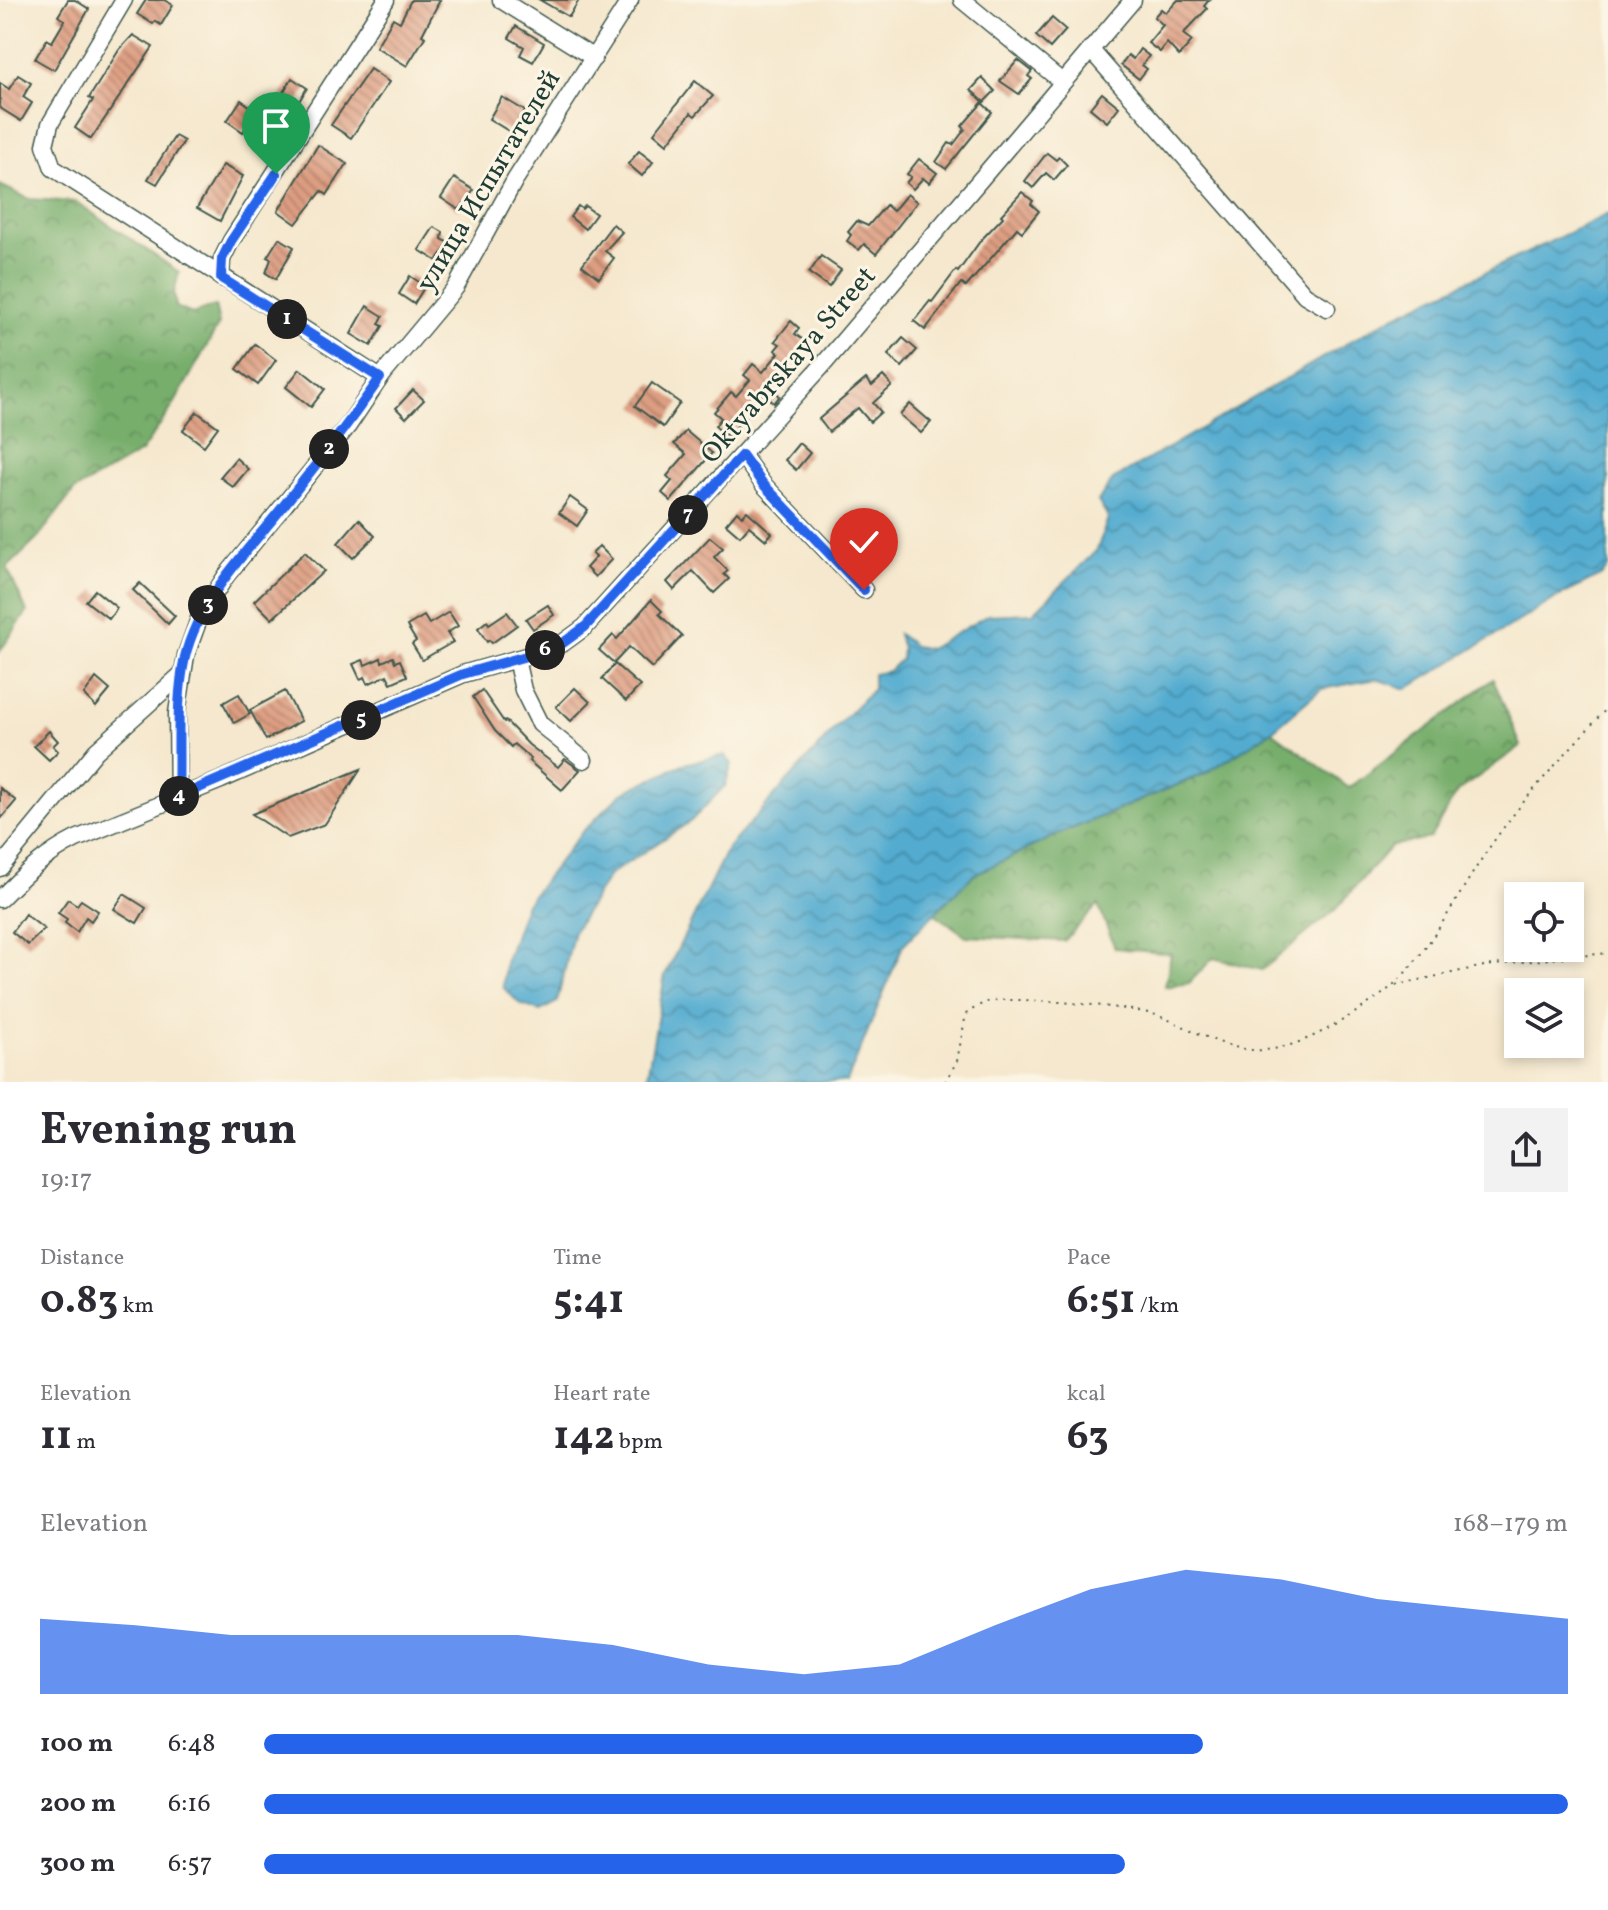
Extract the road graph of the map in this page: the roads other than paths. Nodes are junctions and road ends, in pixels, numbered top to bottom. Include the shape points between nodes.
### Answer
1 (124, 0) edge
2 (386, 0) edge
3 (501, 0) edge
4 (630, 0) edge
5 (962, 0) edge
6 (1133, 0) edge
7 (1090, 49) junction
8 (594, 58) junction
9 (1061, 81) junction
10 (221, 278) junction
11 (1327, 308) dead end
12 (380, 378) junction
13 (742, 455) junction
14 (864, 590) dead end
15 (516, 659) junction
16 (183, 673) junction
17 (584, 760) dead end
18 (178, 797) junction
19 (0, 868) edge
20 (0, 899) edge

1 - 10 street via 50,124 45,145 53,168
2 - 10 street via 231,241
3 - 8 street
4 - 8 street, улица Испытателей
5 - 9 street
6 - 7 street, Oktyabrskaya Street
7 - 9 street, Oktyabrskaya Street
7 - 11 street via 1305,295
8 - 12 street, улица Испытателей via 515,180 456,287
9 - 13 street, Oktyabrskaya Street
10 - 12 street
12 - 16 street, улица Испытателей via 348,426 226,576 200,616
13 - 14 street
13 - 15 street, Oktyabrskaya Street via 585,627 563,643
15 - 17 street via 523,690 540,724
15 - 18 street, Oktyabrskaya Street via 463,674
16 - 18 street, улица Испытателей via 177,713
16 - 19 street via 96,751
18 - 20 street, Oktyabrskaya Street via 56,849

